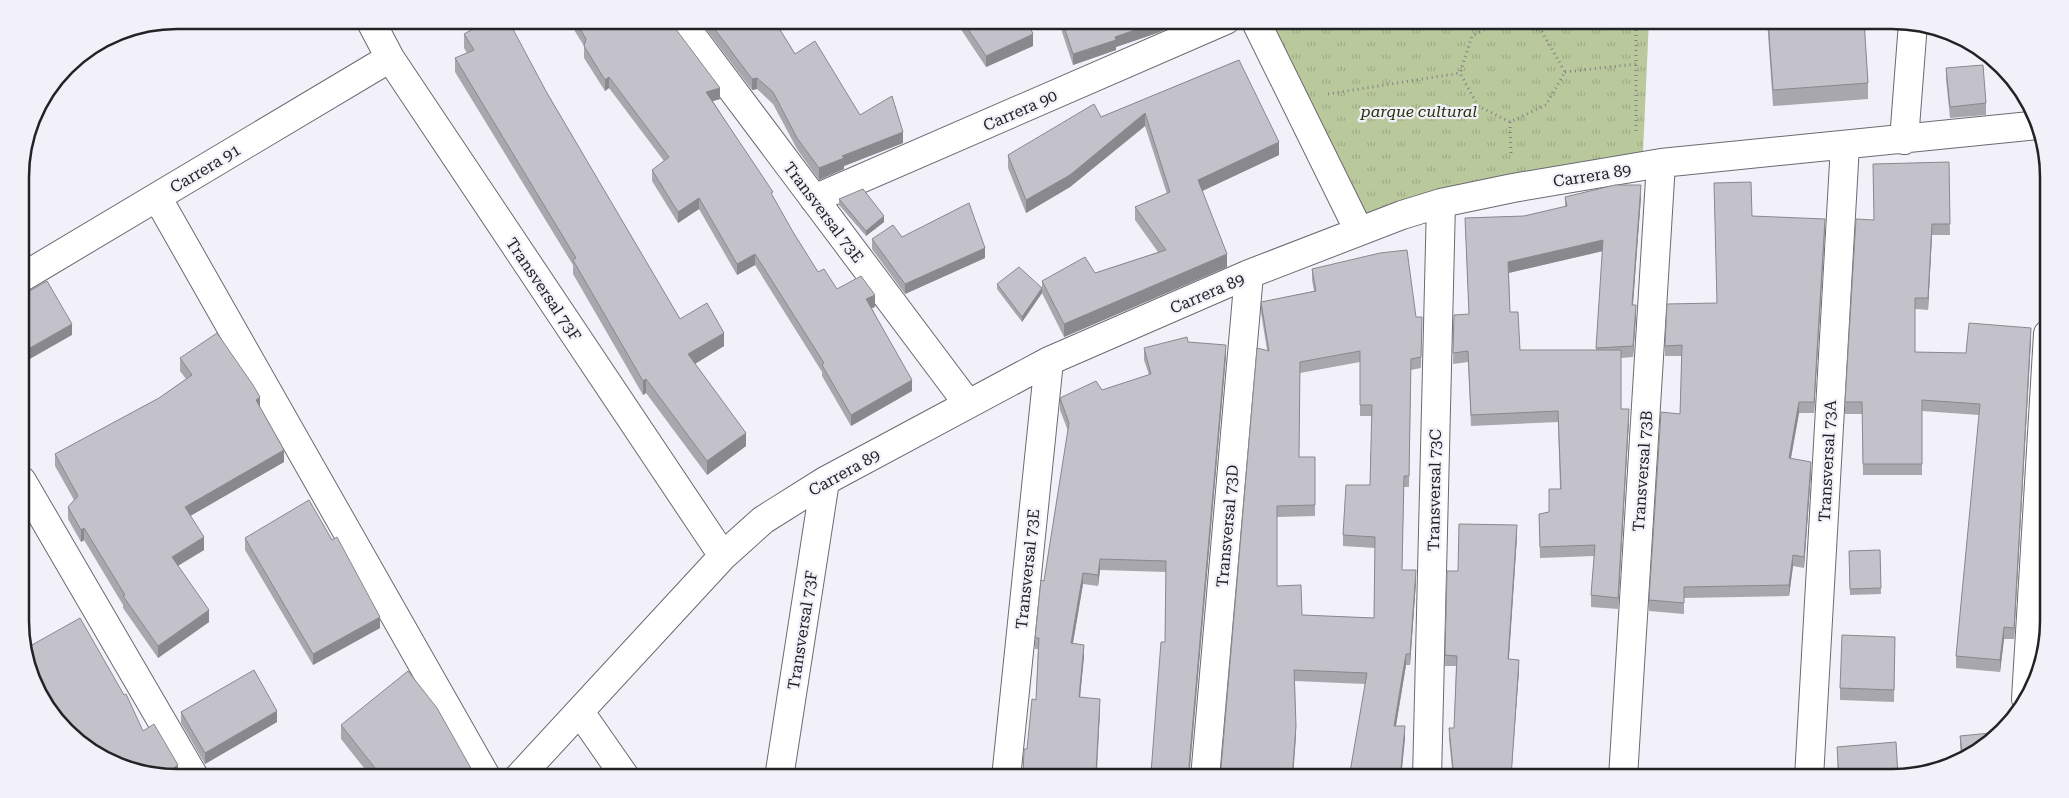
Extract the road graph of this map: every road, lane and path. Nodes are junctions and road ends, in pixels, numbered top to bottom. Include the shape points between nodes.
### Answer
1 (375, 29) edge
2 (687, 29) edge
3 (1205, 29) edge
4 (1260, 29) edge
5 (1485, 29) edge
6 (1535, 29) edge
7 (1636, 29) edge
8 (1913, 30) edge
9 (390, 58) junction
10 (1636, 64) junction
11 (1565, 72) junction
12 (1460, 73) junction
13 (1294, 98) junction
14 (2031, 126) edge
15 (1636, 138) dead end
16 (1904, 140) junction
17 (1845, 145) junction
18 (1661, 163) junction
19 (157, 197) junction
20 (814, 200) junction
21 (1441, 203) junction
22 (1359, 231) junction
23 (29, 273) edge
24 (1249, 274) junction
25 (1049, 361) junction
26 (968, 404) junction
27 (2040, 467) edge
28 (825, 481) junction
29 (29, 493) edge
30 (723, 556) junction
31 (2027, 682) edge
32 (580, 712) junction
33 (190, 769) edge
34 (481, 769) edge
35 (526, 769) edge
36 (620, 769) edge
37 (780, 769) edge
38 (1007, 769) edge
39 (1206, 769) edge
40 (1427, 769) edge
41 (1624, 769) edge
42 (1810, 769) edge

1 - 9 street, Transversal 73F
2 - 20 street, Transversal 73E
3 - 20 street, Carrera 90
4 - 13 street
5 - 12 path via 1472,36
6 - 11 path via 1542,32
7 - 10 path
8 - 16 street
9 - 19 street, Carrera 91
9 - 30 street, Transversal 73F
10 - 11 path
10 - 15 path
11 - 12 path via 1546,105 1510,122 1478,106
12 - 13 path
13 - 22 street
14 - 16 street, Carrera 89
16 - 17 street, Carrera 89
17 - 18 street, Carrera 89
17 - 42 street, Transversal 73A
18 - 21 street, Carrera 89
18 - 41 street, Transversal 73B
19 - 23 street, Carrera 91
19 - 34 street
20 - 26 street, Transversal 73E
21 - 22 street, Carrera 89
21 - 40 street, Transversal 73C
22 - 24 street, Carrera 89
24 - 25 street, Carrera 89
24 - 39 street, Transversal 73D
25 - 26 street, Carrera 89
25 - 38 street, Transversal 73E
26 - 28 street, Carrera 89
27 - 31 street
28 - 30 street, Carrera 89 via 763,520
28 - 37 street, Transversal 73F
29 - 33 street
30 - 32 street, Carrera 89
32 - 35 street, Carrera 89
32 - 36 street

